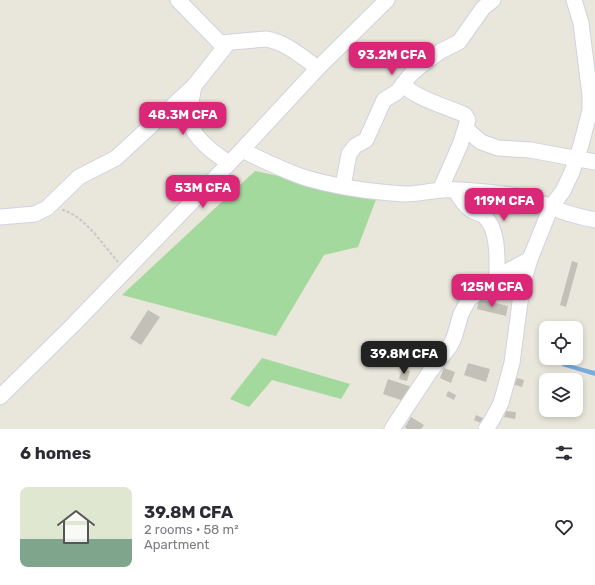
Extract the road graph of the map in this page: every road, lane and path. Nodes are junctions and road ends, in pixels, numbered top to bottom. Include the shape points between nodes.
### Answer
1 (178, 0) edge
2 (387, 0) edge
3 (493, 0) edge
4 (574, 0) edge
5 (228, 43) junction
6 (590, 49) edge
7 (318, 68) junction
8 (403, 84) junction
9 (194, 86) junction
10 (466, 129) junction
11 (242, 150) junction
12 (577, 159) junction
13 (595, 162) edge
14 (229, 163) junction
15 (343, 186) junction
16 (440, 190) junction
17 (455, 190) junction
18 (551, 207) junction
19 (47, 208) junction
20 (0, 217) edge
21 (595, 220) edge
22 (530, 259) junction
23 (125, 270) junction
24 (497, 278) junction
25 (0, 397) edge
26 (392, 429) edge
27 (486, 429) edge

1 - 5 street via 218,42
2 - 7 street
3 - 8 street via 483,8 459,42 419,66
4 - 6 street
5 - 7 street via 272,40 294,50
5 - 9 street
6 - 12 street via 590,110
7 - 11 street
8 - 10 street via 429,100 465,115 468,120
8 - 15 street via 392,96 384,100 366,140 354,146 349,154
9 - 14 street via 190,121 208,149
9 - 19 street via 125,151 110,162 79,177
10 - 12 street via 482,142 498,148 530,150
10 - 16 street
11 - 14 street
11 - 15 street via 306,178
12 - 13 street
12 - 18 street via 563,191
14 - 23 street
15 - 16 street via 404,194
16 - 17 street
17 - 18 street via 512,195
17 - 24 street via 466,205 486,217 491,226 496,249
18 - 21 street
18 - 22 street
19 - 20 street via 36,214
19 - 23 path via 68,211 75,216
22 - 24 street
22 - 27 street via 521,293 512,363 501,403
23 - 25 street
24 - 26 street via 469,300 461,314 450,346

